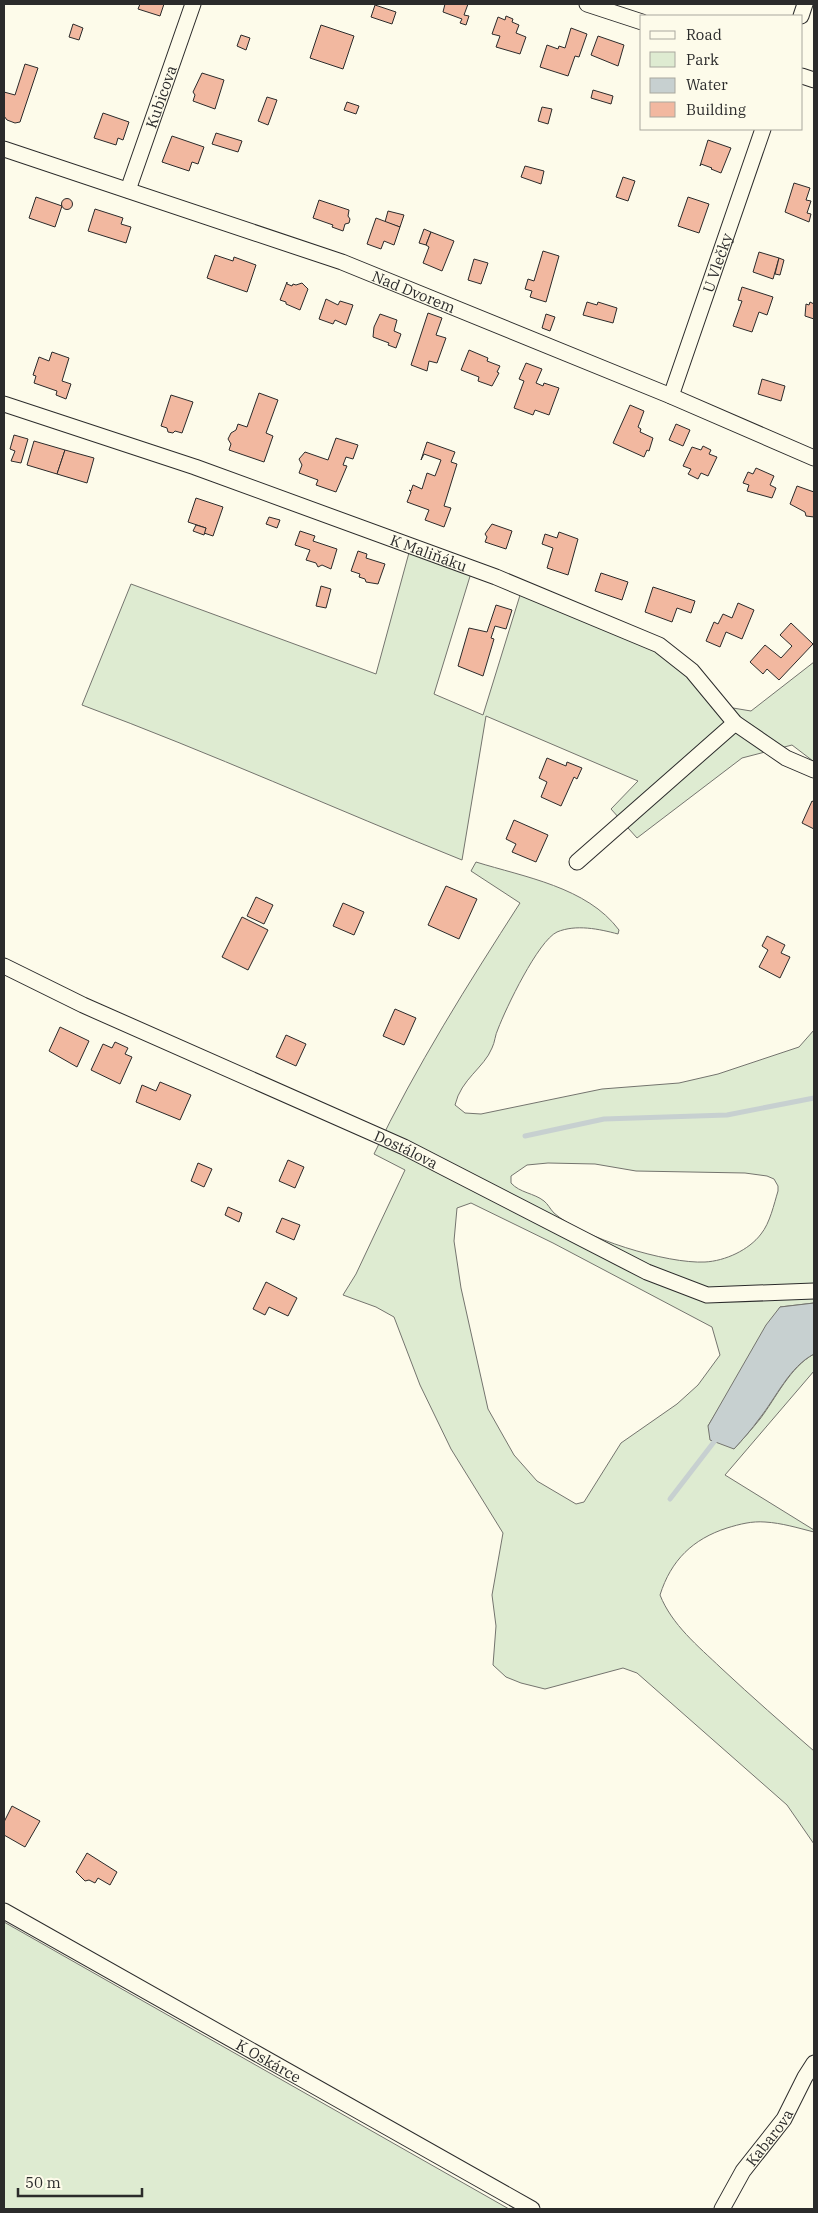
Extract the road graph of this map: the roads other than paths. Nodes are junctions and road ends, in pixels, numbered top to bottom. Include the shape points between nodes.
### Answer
1 (193, 4) edge
2 (587, 4) edge
3 (640, 21) edge
4 (763, 130) edge
5 (4, 149) edge
6 (128, 190) junction
7 (671, 396) junction
8 (4, 404) edge
9 (814, 458) edge
10 (735, 723) junction
11 (814, 770) edge
12 (577, 862) dead end
13 (4, 966) edge
14 (814, 1291) edge
15 (4, 1911) edge
16 (814, 2063) edge
17 (532, 2209) edge
18 (722, 2209) edge

1 - 6 street, Kubicova
2 - 3 street
4 - 7 street, U Vlečky
5 - 6 street, Nad Dvorem
6 - 7 street, Nad Dvorem via 342,262
7 - 9 street, Nad Dvorem
8 - 10 street, K Maliňáku via 195,467 487,573 659,645 692,672
10 - 11 street, K Maliňáku via 786,758
10 - 12 street
13 - 14 street, Dostálova via 83,1005 404,1147 647,1272 707,1295
15 - 17 street, K Oskárce
16 - 18 street, Kabarova via 784,2119 743,2171

